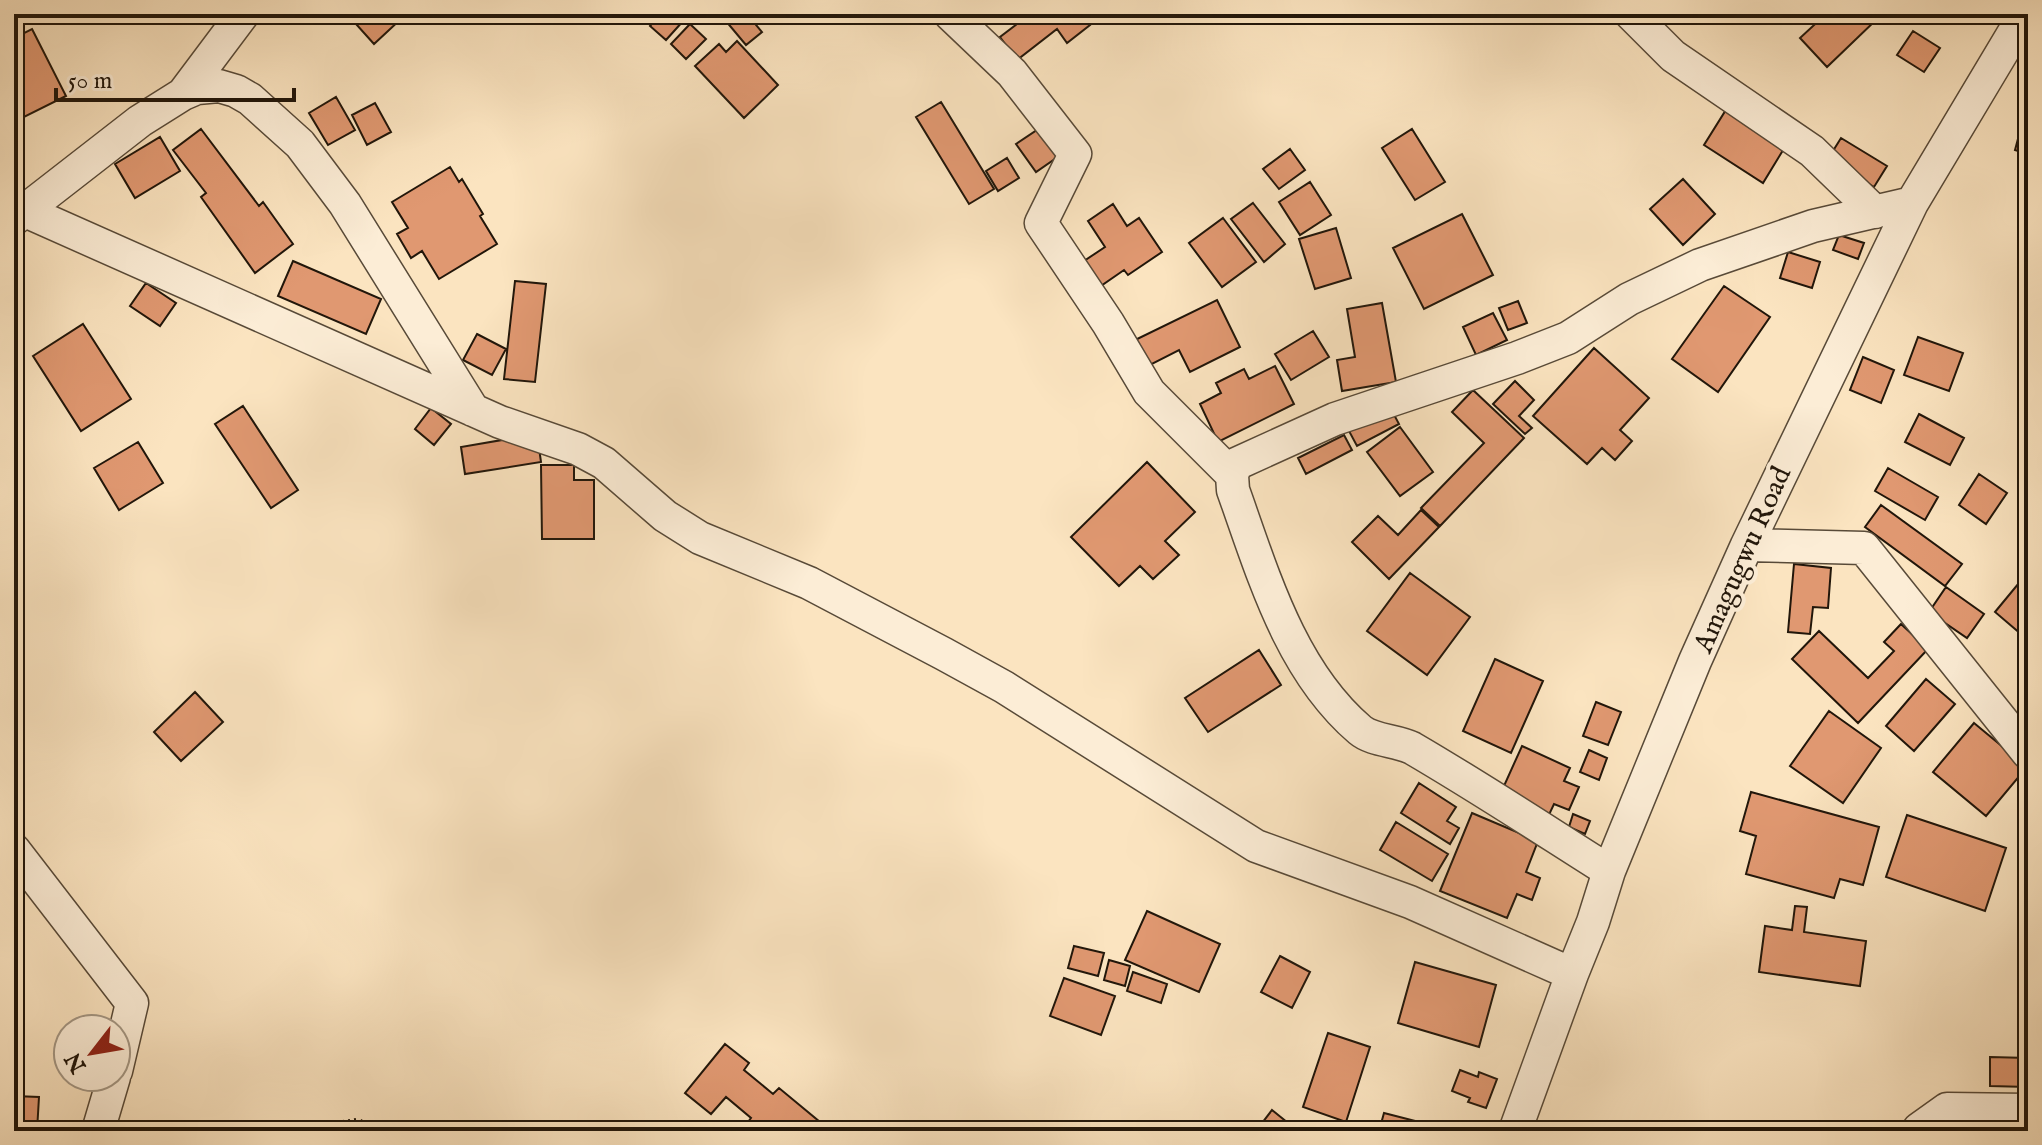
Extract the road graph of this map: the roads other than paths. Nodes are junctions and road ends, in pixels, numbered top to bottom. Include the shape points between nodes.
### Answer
1 (243, 14) edge
2 (950, 14) edge
3 (1631, 14) edge
4 (2025, 14) edge
5 (183, 94) junction
6 (1912, 203) junction
7 (18, 212) edge
8 (1875, 212) junction
9 (473, 410) junction
10 (1232, 475) junction
11 (1747, 545) junction
12 (2028, 753) edge
13 (14, 850) edge
14 (1609, 871) junction
15 (1572, 974) junction
16 (130, 1013) edge
17 (109, 1093) edge
18 (2028, 1110) edge
19 (1916, 1130) edge
20 (98, 1131) edge
21 (1515, 1131) edge

1 - 5 street
2 - 10 street via 1012,73 1075,154 1041,223 1149,392
3 - 8 street via 1673,56 1812,151
4 - 6 street, Amagugwu Road
5 - 7 street
5 - 9 street via 219,86 236,91 300,144 345,204
6 - 8 street
6 - 11 street, Amagugwu Road
7 - 9 street
8 - 10 street via 1813,226 1700,265 1629,299 1568,338 1335,419 1252,455 1236,464
9 - 15 street via 604,463 665,516 700,538 809,583 956,660 1256,846 1410,902
10 - 14 street via 1279,614 1319,687 1341,712 1364,734 1403,744
11 - 12 street via 1864,548
11 - 14 street, Amagugwu Road
13 - 16 street via 132,1003
14 - 15 street, Amagugwu Road
15 - 21 street, Amagugwu Road
17 - 20 street
18 - 19 street via 1947,1109

